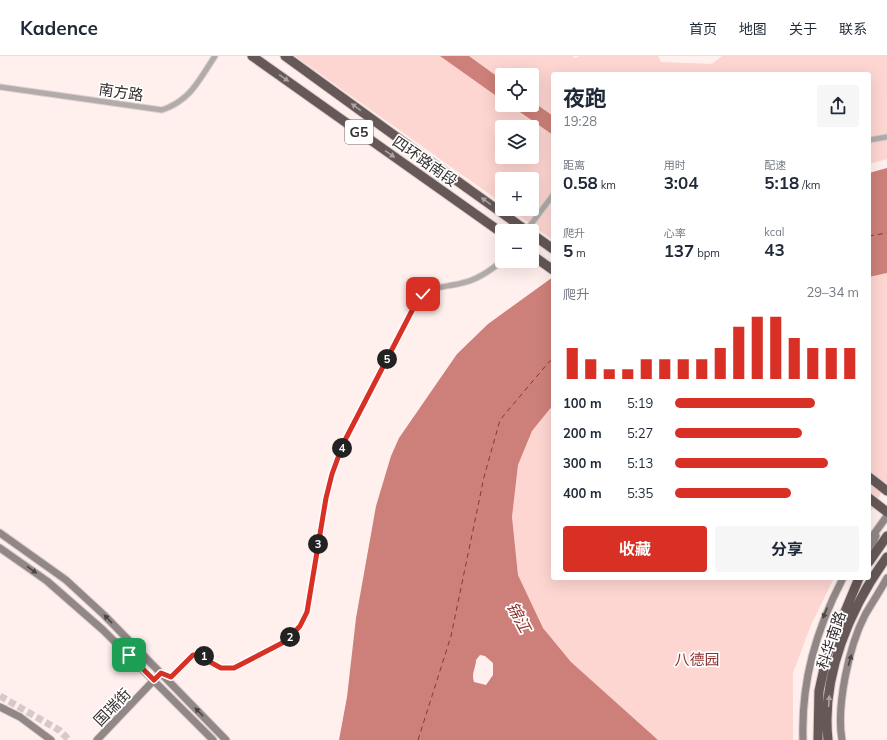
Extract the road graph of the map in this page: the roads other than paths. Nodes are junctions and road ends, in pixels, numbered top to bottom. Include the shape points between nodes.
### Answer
1 (215, 56) edge
2 (252, 56) edge
3 (285, 56) edge
4 (0, 87) edge
5 (887, 137) edge
6 (871, 140) edge
7 (551, 198) edge
8 (517, 224) edge
9 (532, 224) edge
10 (495, 228) edge
11 (539, 239) edge
12 (551, 248) edge
13 (539, 260) edge
14 (495, 266) edge
15 (551, 269) edge
16 (871, 479) edge
17 (887, 491) edge
18 (871, 500) edge
19 (887, 512) edge
20 (887, 516) edge
21 (880, 526) junction
22 (0, 533) edge
23 (887, 536) edge
24 (871, 538) edge
25 (0, 548) edge
26 (871, 548) edge
27 (887, 556) edge
28 (871, 559) edge
29 (887, 578) edge
30 (842, 580) edge
31 (858, 580) edge
32 (161, 673) junction
33 (154, 680) junction
34 (0, 707) edge
35 (51, 740) edge
36 (97, 740) edge
37 (212, 740) edge
38 (226, 740) edge
39 (803, 740) edge
40 (818, 740) edge
41 (828, 740) edge
42 (842, 740) edge

1 - 4 street, 南方路 via 190,93 177,105 162,110
2 -> 10 highway, 四环路南段 / G5
8 -> 3 highway, 四环路南段 / G5, bridge
5 - 6 street
7 - 9 street
11 - 12 highway
13 - 15 highway
14 - 32 street via 485,274 461,284 431,289 417,301 343,444 332,474 307,612 300,626 286,641 234,668 221,668 202,655 193,655 171,677
16 - 17 highway
18 - 19 highway
20 - 21 street
21 - 24 street
21 - 26 street
32 -> 22 street via 104,614 66,580
23 - 28 highway
25 -> 33 street via 58,591
41 -> 27 highway, 科华南路 via 830,690 837,656 868,585
42 -> 29 street via 842,693 849,660 865,617
30 -> 39 street via 828,607 813,648 805,682
31 - 40 highway, 科华南路 via 826,655 819,691
32 - 33 street, 国瑞街
38 -> 32 street
33 - 36 street, 国瑞街
33 - 37 street
34 - 35 street via 20,717

